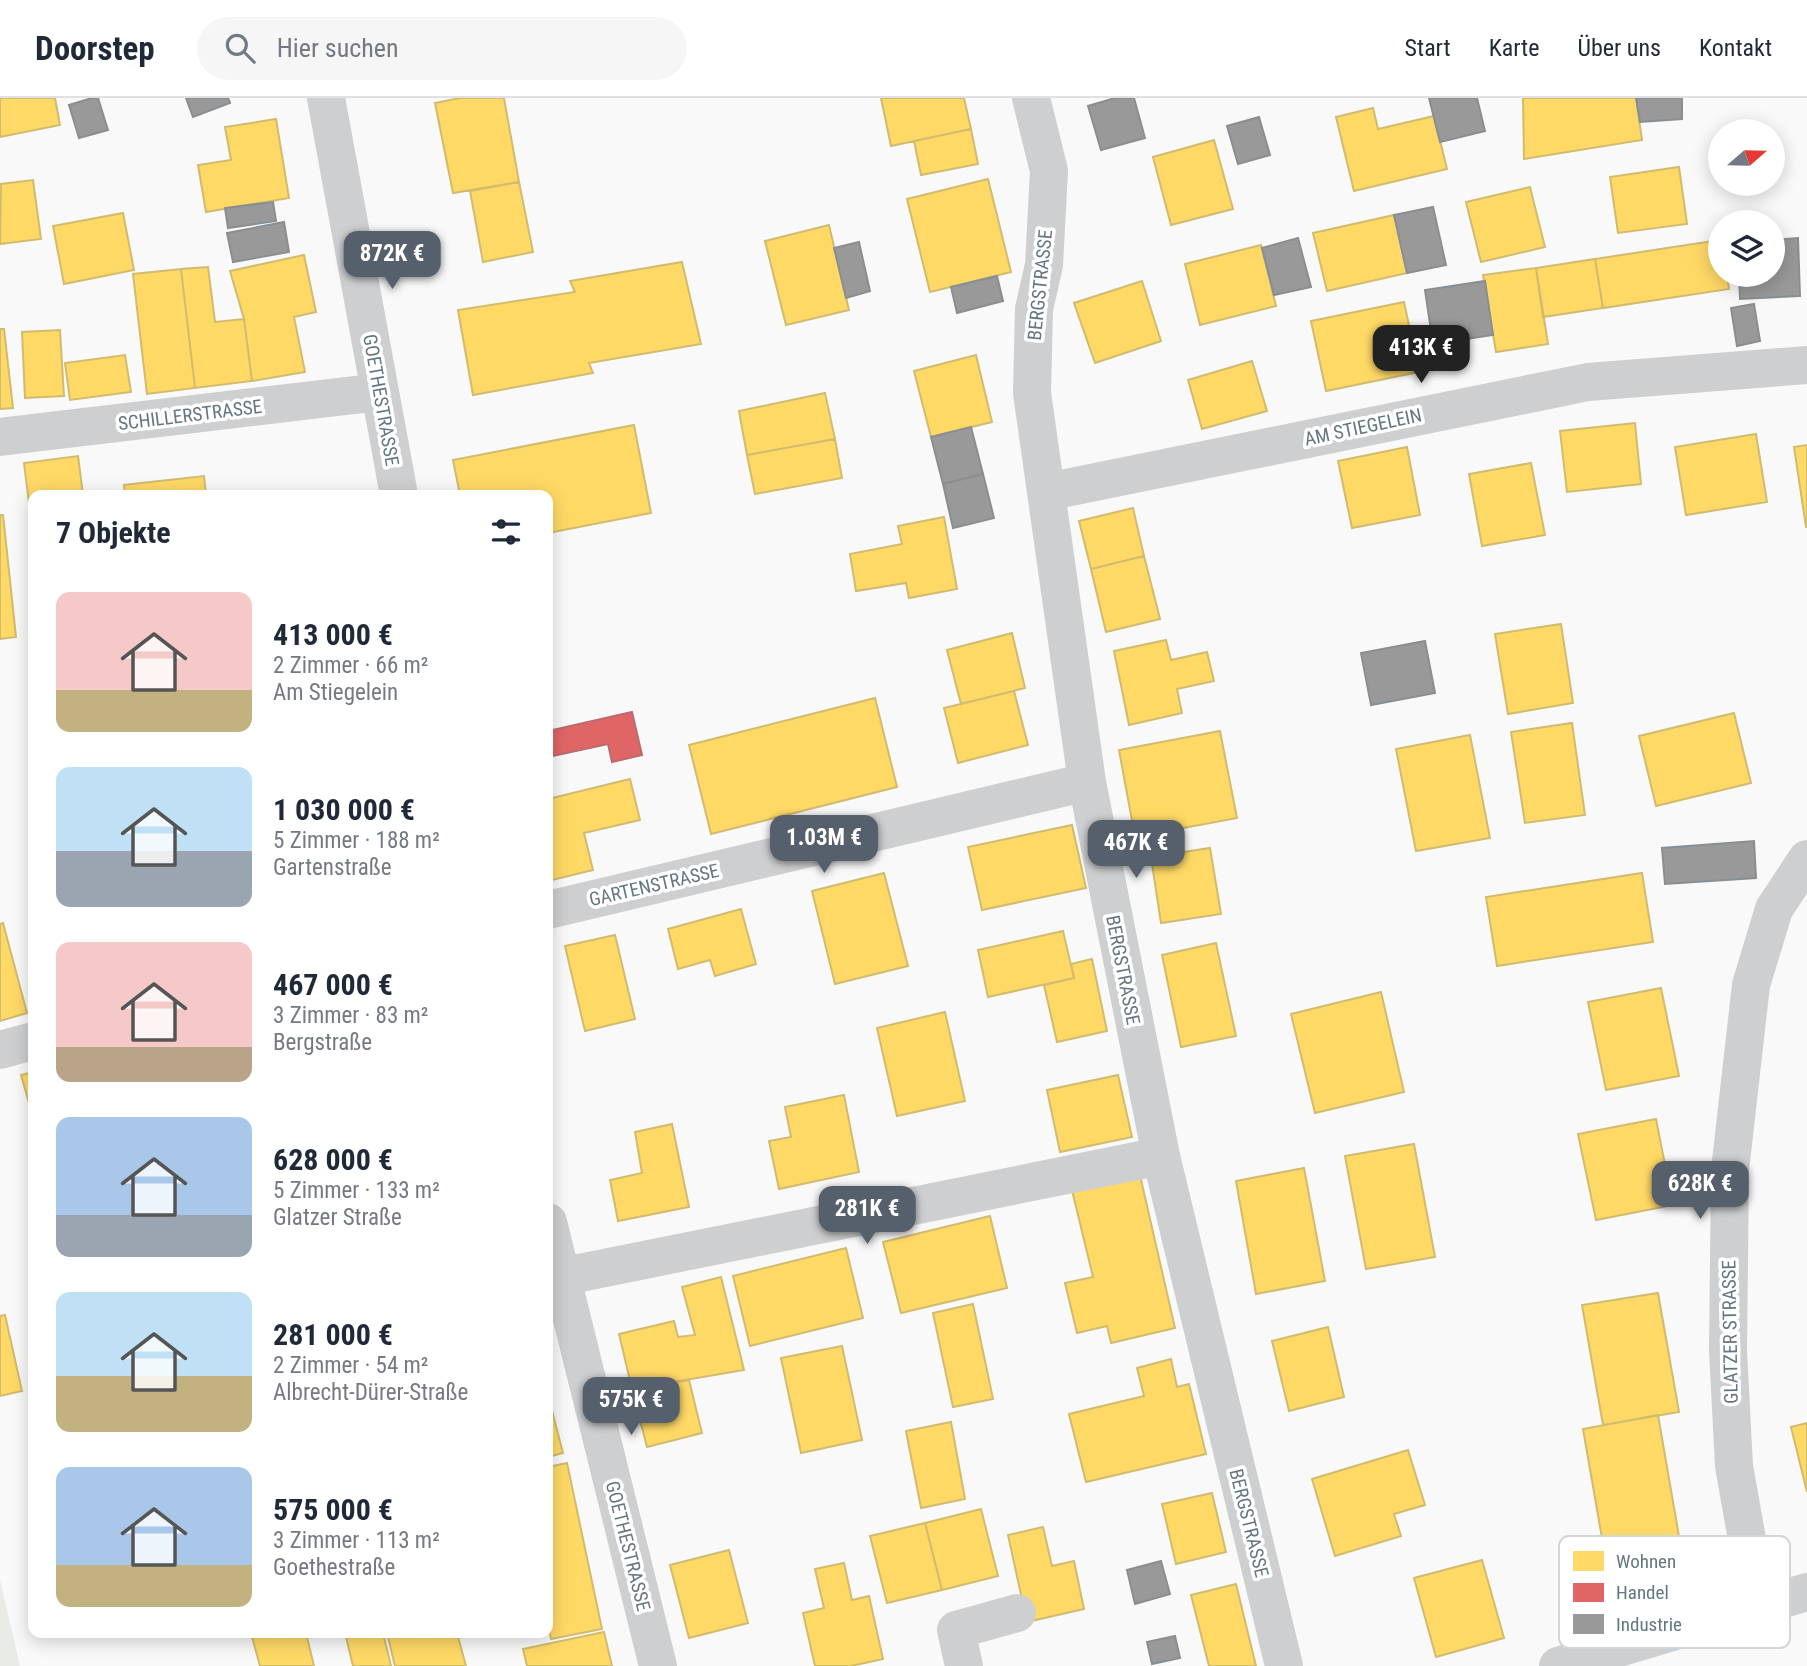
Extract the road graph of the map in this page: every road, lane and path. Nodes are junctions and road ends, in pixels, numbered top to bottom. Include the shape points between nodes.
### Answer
1 (326, 98) edge
2 (1031, 98) edge
3 (1807, 365) edge
4 (380, 392) junction
5 (0, 437) edge
6 (398, 490) edge
7 (1046, 492) junction
8 (1087, 782) junction
9 (1807, 859) edge
10 (553, 909) edge
11 (28, 1042) edge
12 (0, 1050) edge
13 (1161, 1156) junction
14 (553, 1246) edge
15 (560, 1277) junction
16 (1746, 1536) edge
17 (1807, 1592) edge
18 (1790, 1597) edge
19 (1017, 1613) dead end
20 (1618, 1648) edge
21 (658, 1666) edge
22 (964, 1666) edge
23 (1284, 1666) edge
24 (1558, 1666) edge

1 - 4 street, GOETHESTRASSE
2 - 7 street, BERGSTRASSE via 1049,171 1044,265 1034,309 1032,393
3 - 7 street, AM STIEGELEIN via 1588,382
4 - 5 street, SCHILLERSTRASSE
4 - 6 street, GOETHESTRASSE
7 - 8 street, BERGSTRASSE
8 - 10 street, GARTENSTRASSE
8 - 13 street, BERGSTRASSE
9 - 16 street, GLATZER STRASSE via 1774,909 1751,985 1730,1170 1728,1351 1734,1466
11 - 12 street
13 - 15 street
13 - 23 street, BERGSTRASSE
14 - 15 street, GOETHESTRASSE
15 - 21 street, GOETHESTRASSE
17 - 18 street
19 - 22 street via 956,1630
20 - 24 street

